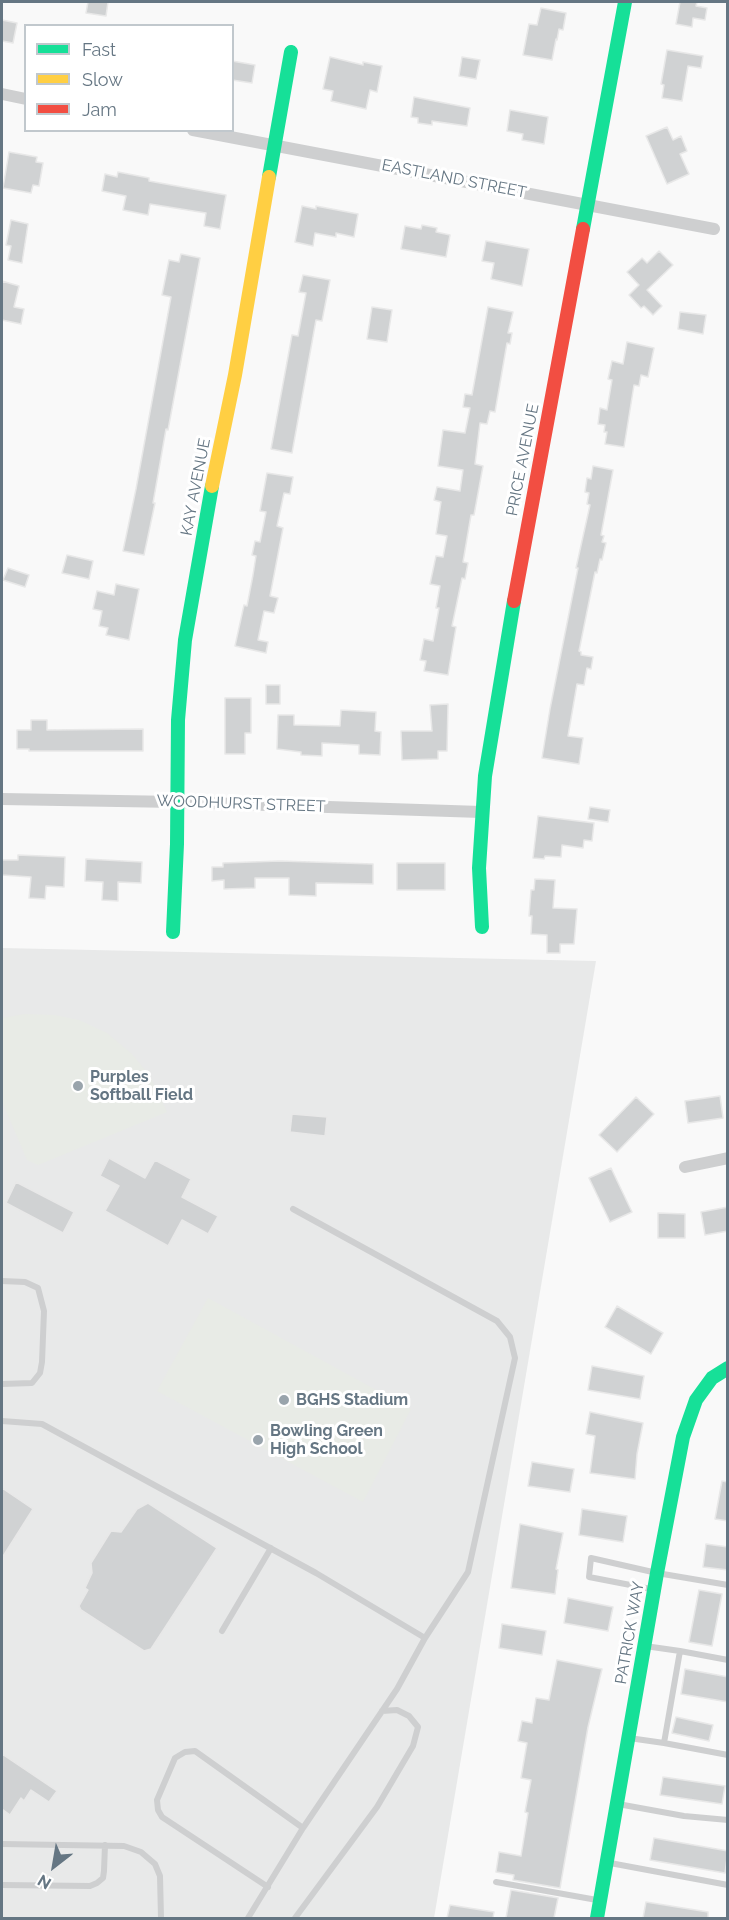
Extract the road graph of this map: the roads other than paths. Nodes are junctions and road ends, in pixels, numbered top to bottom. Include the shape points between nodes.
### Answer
1 (625, 2) edge
2 (291, 52) dead end
3 (2, 94) edge
4 (24, 99) edge
5 (203, 132) edge
6 (274, 146) junction
7 (589, 204) junction
8 (714, 229) dead end
9 (2, 799) edge
10 (176, 801) junction
11 (481, 812) junction
12 (482, 927) dead end
13 (173, 932) dead end
14 (728, 1158) edge
15 (685, 1167) dead end
16 (293, 1209) dead end
17 (2, 1281) edge
18 (728, 1368) edge
19 (2, 1384) edge
20 (2, 1421) edge
21 (271, 1548) junction
22 (657, 1573) junction
23 (728, 1585) edge
24 (654, 1589) junction
25 (222, 1631) dead end
26 (425, 1638) junction
27 (645, 1646) junction
28 (680, 1651) junction
29 (728, 1660) edge
30 (382, 1711) junction
31 (628, 1737) junction
32 (664, 1743) junction
33 (728, 1755) edge
34 (617, 1804) junction
35 (728, 1820) edge
36 (303, 1828) junction
37 (2, 1844) edge
38 (105, 1845) junction
39 (607, 1862) junction
40 (496, 1882) dead end
41 (2, 1885) edge
42 (728, 1885) edge
43 (268, 1887) junction
44 (600, 1900) junction
45 (161, 1918) edge
46 (248, 1918) edge
47 (295, 1918) edge
48 (597, 1918) edge

1 - 7 street, PRICE AVENUE
2 - 6 street, KAY AVENUE
3 - 4 street
5 - 6 street, EASTLAND STREET
6 - 7 street, EASTLAND STREET
6 - 10 street, KAY AVENUE via 185,640
7 - 8 street, EASTLAND STREET
7 - 11 street, PRICE AVENUE via 523,550
9 - 10 street, WOODHURST STREET
10 - 11 street, WOODHURST STREET
10 - 13 street, KAY AVENUE
11 - 12 street, PRICE AVENUE
14 - 15 street
16 - 26 lane via 497,1321 510,1337 515,1358 468,1572
17 - 19 lane via 25,1282 38,1288 44,1311 40,1373 32,1383
18 - 22 street, PATRICK WAY via 706,1385 689,1418
20 - 21 lane via 42,1424
21 - 25 lane
21 - 26 lane
22 - 23 lane
22 - 24 street, PATRICK WAY
22 - 24 lane via 591,1558 589,1577
24 - 27 street, PATRICK WAY
26 - 30 lane
27 - 28 lane
27 - 31 street, PATRICK WAY
28 - 29 lane
28 - 32 lane
30 - 36 lane
30 - 47 lane via 397,1710 410,1716 418,1727 413,1746 377,1807
31 - 32 lane
31 - 34 street, PATRICK WAY
32 - 33 lane
34 - 35 lane
34 - 39 street, PATRICK WAY
36 - 43 lane
36 - 43 lane via 195,1751 175,1758 157,1800 162,1817
37 - 38 lane
38 - 41 lane via 103,1878 90,1886
38 - 45 lane via 141,1852 155,1864 161,1890
39 - 42 lane
39 - 44 street, PATRICK WAY
40 - 44 lane
43 - 46 lane
44 - 48 street, PATRICK WAY

